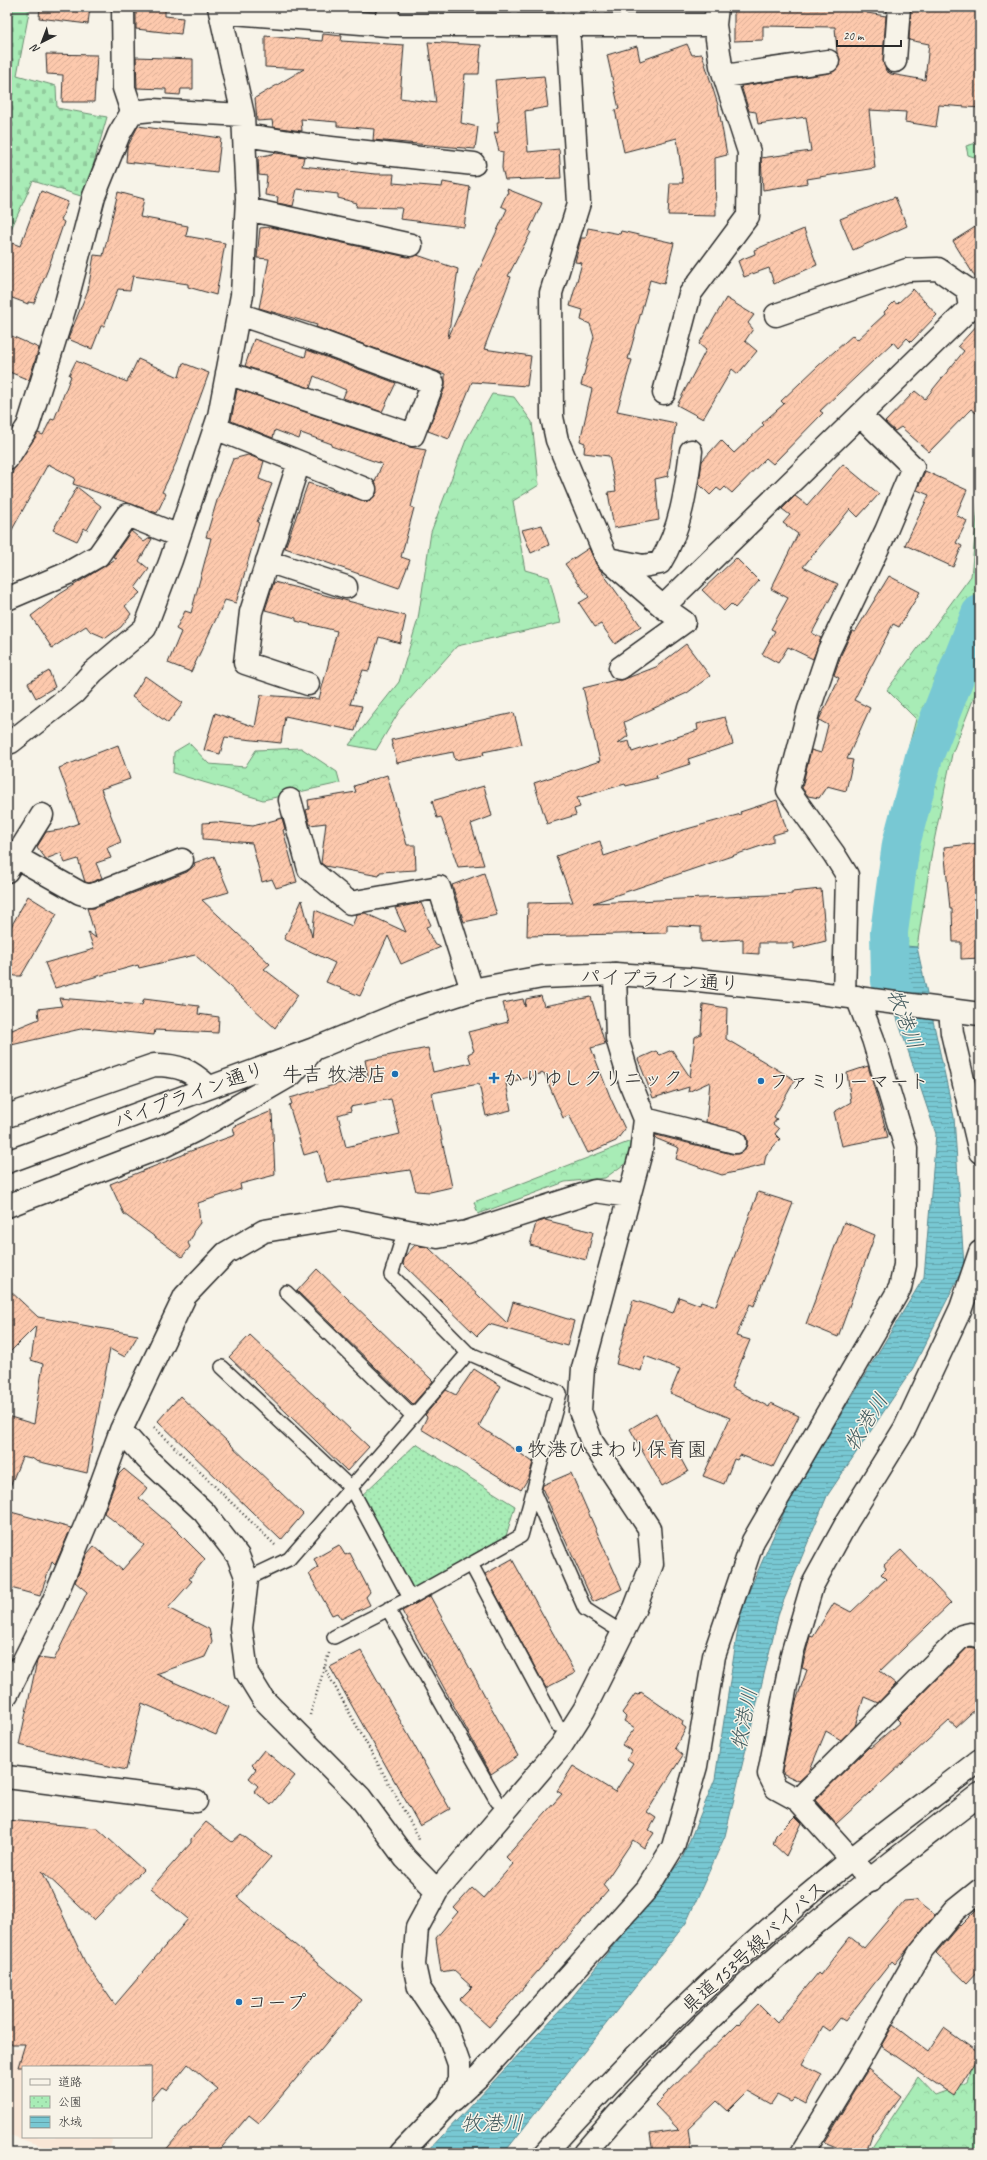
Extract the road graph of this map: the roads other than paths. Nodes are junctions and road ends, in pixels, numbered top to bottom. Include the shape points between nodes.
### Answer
1 (123, 7) edge
2 (899, 7) edge
3 (219, 9) edge
4 (388, 16) edge
5 (716, 16) edge
6 (568, 25) junction
7 (828, 60) dead end
8 (895, 61) dead end
9 (724, 76) junction
10 (132, 112) junction
11 (244, 125) junction
12 (474, 164) dead end
13 (247, 209) junction
14 (411, 245) dead end
15 (238, 314) junction
16 (776, 315) dead end
17 (227, 373) junction
18 (664, 393) dead end
19 (860, 415) junction
20 (215, 428) junction
21 (692, 451) dead end
22 (7, 459) edge
23 (299, 462) junction
24 (365, 489) dead end
25 (179, 536) junction
26 (607, 559) junction
27 (267, 561) junction
28 (346, 587) dead end
29 (7, 598) edge
30 (663, 607) junction
31 (620, 668) dead end
32 (308, 684) dead end
33 (7, 742) edge
34 (290, 800) dead end
35 (42, 815) dead end
36 (182, 860) dead end
37 (11, 864) edge
38 (615, 974) junction
39 (472, 990) junction
40 (855, 997) junction
41 (942, 1009) junction
42 (980, 1014) edge
43 (314, 1049) junction
44 (209, 1087) junction
45 (7, 1116) edge
46 (645, 1118) junction
47 (735, 1142) dead end
48 (980, 1152) edge
49 (7, 1162) edge
50 (629, 1196) junction
51 (7, 1206) edge
52 (405, 1230) junction
53 (980, 1252) edge
54 (286, 1292) dead end
55 (468, 1352) junction
56 (222, 1367) dead end
57 (413, 1416) junction
58 (121, 1430) junction
59 (351, 1488) junction
60 (533, 1491) junction
61 (471, 1564) junction
62 (247, 1579) junction
63 (410, 1598) junction
64 (388, 1609) junction
65 (612, 1626) dead end
66 (334, 1637) road end
67 (980, 1637) edge
68 (7, 1694) edge
69 (557, 1725) dead end
70 (980, 1760) edge
71 (7, 1777) edge
72 (980, 1794) edge
73 (798, 1800) junction
74 (196, 1801) dead end
75 (497, 1801) dead end
76 (852, 1859) junction
77 (871, 1881) junction
78 (980, 1890) edge
79 (437, 1891) junction
80 (448, 2104) junction
81 (402, 2153) edge
82 (545, 2153) edge
83 (584, 2153) edge
84 (802, 2153) edge

1 - 10 street via 124,88
2 - 8 street
3 - 4 street
3 - 11 street
4 - 6 street
5 - 6 street
5 - 9 street
6 - 26 street via 579,203 551,293 552,417 557,440
7 - 9 street
9 - 18 street via 748,152 748,216 690,294
10 - 11 street via 152,110
10 - 22 street via 119,134 94,196 65,307 28,426
11 - 12 street via 322,147
11 - 13 street
13 - 14 street
13 - 15 street via 242,295
15 - 17 street
15 - 17 street via 433,382 413,435
16 - 19 street via 907,270 938,269 967,289 970,308
17 - 20 street
19 - 30 street
19 - 40 street via 913,468 829,650 809,709 788,790 847,875
20 - 23 street
20 - 25 street
21 - 26 street via 680,519 671,546 660,563 643,566
23 - 24 street
23 - 27 street
25 - 29 street via 127,515 98,556 68,573
25 - 33 street via 145,628 93,672 74,693 11,742
26 - 30 street
27 - 28 street
27 - 32 street via 250,612 245,663
30 - 31 street via 684,622
34 - 39 street via 309,869 350,903 439,887
35 - 37 street
36 - 37 street via 90,896
38 - 39 street, パイプライン通り via 542,977
38 - 40 street, パイプライン通り via 753,985
38 - 46 street via 617,1038 630,1082
39 - 43 street, パイプライン通り via 404,1012
40 - 41 street, パイプライン通り
40 - 80 street via 873,1040 906,1148 905,1265 900,1288 753,1541 714,1656 696,1766 673,1847 647,1889 480,2075
41 - 42 street
41 - 48 street via 952,1033
43 - 44 street, パイプライン通り
43 - 51 street via 291,1075 196,1130 164,1146
44 - 45 street via 191,1071 169,1065 154,1065
44 - 49 street, パイプライン通り
46 - 47 street
46 - 50 street via 641,1152
50 - 52 street via 595,1191 467,1232 438,1237
50 - 79 street via 583,1368 580,1411 592,1442 649,1528 652,1564 636,1608 584,1710 561,1746
52 - 55 lane via 391,1275
52 - 58 street via 342,1218 264,1231 226,1252 185,1296
53 - 73 street via 961,1308 905,1428 846,1522 812,1586 792,1654 769,1774 776,1788
54 - 57 lane
55 - 57 lane
55 - 60 lane via 560,1393
56 - 59 lane
57 - 59 lane
58 - 62 street via 146,1458 204,1512 238,1556
58 - 68 street via 91,1512 53,1602
59 - 62 lane via 289,1559
59 - 63 lane
60 - 61 lane via 521,1536
60 - 65 lane via 585,1609
61 - 63 lane
61 - 69 lane
62 - 79 street via 241,1628 247,1673 263,1699 360,1797 404,1858
63 - 64 lane
64 - 66 lane
64 - 75 lane
67 - 73 street via 970,1634 962,1636
70 - 76 street, 県道153号線バイパス
71 - 74 street
72 - 77 street, 県道153号線バイパス
73 - 76 street
76 - 77 street
76 - 82 street, 県道153号線バイパス via 696,1997
77 - 83 street, 県道153号線バイパス via 789,1946 750,1982 654,2077
78 - 84 street via 955,1910 920,1952
79 - 80 street via 417,1928 414,1965 419,1988 447,2030 459,2064 459,2080
80 - 81 street

